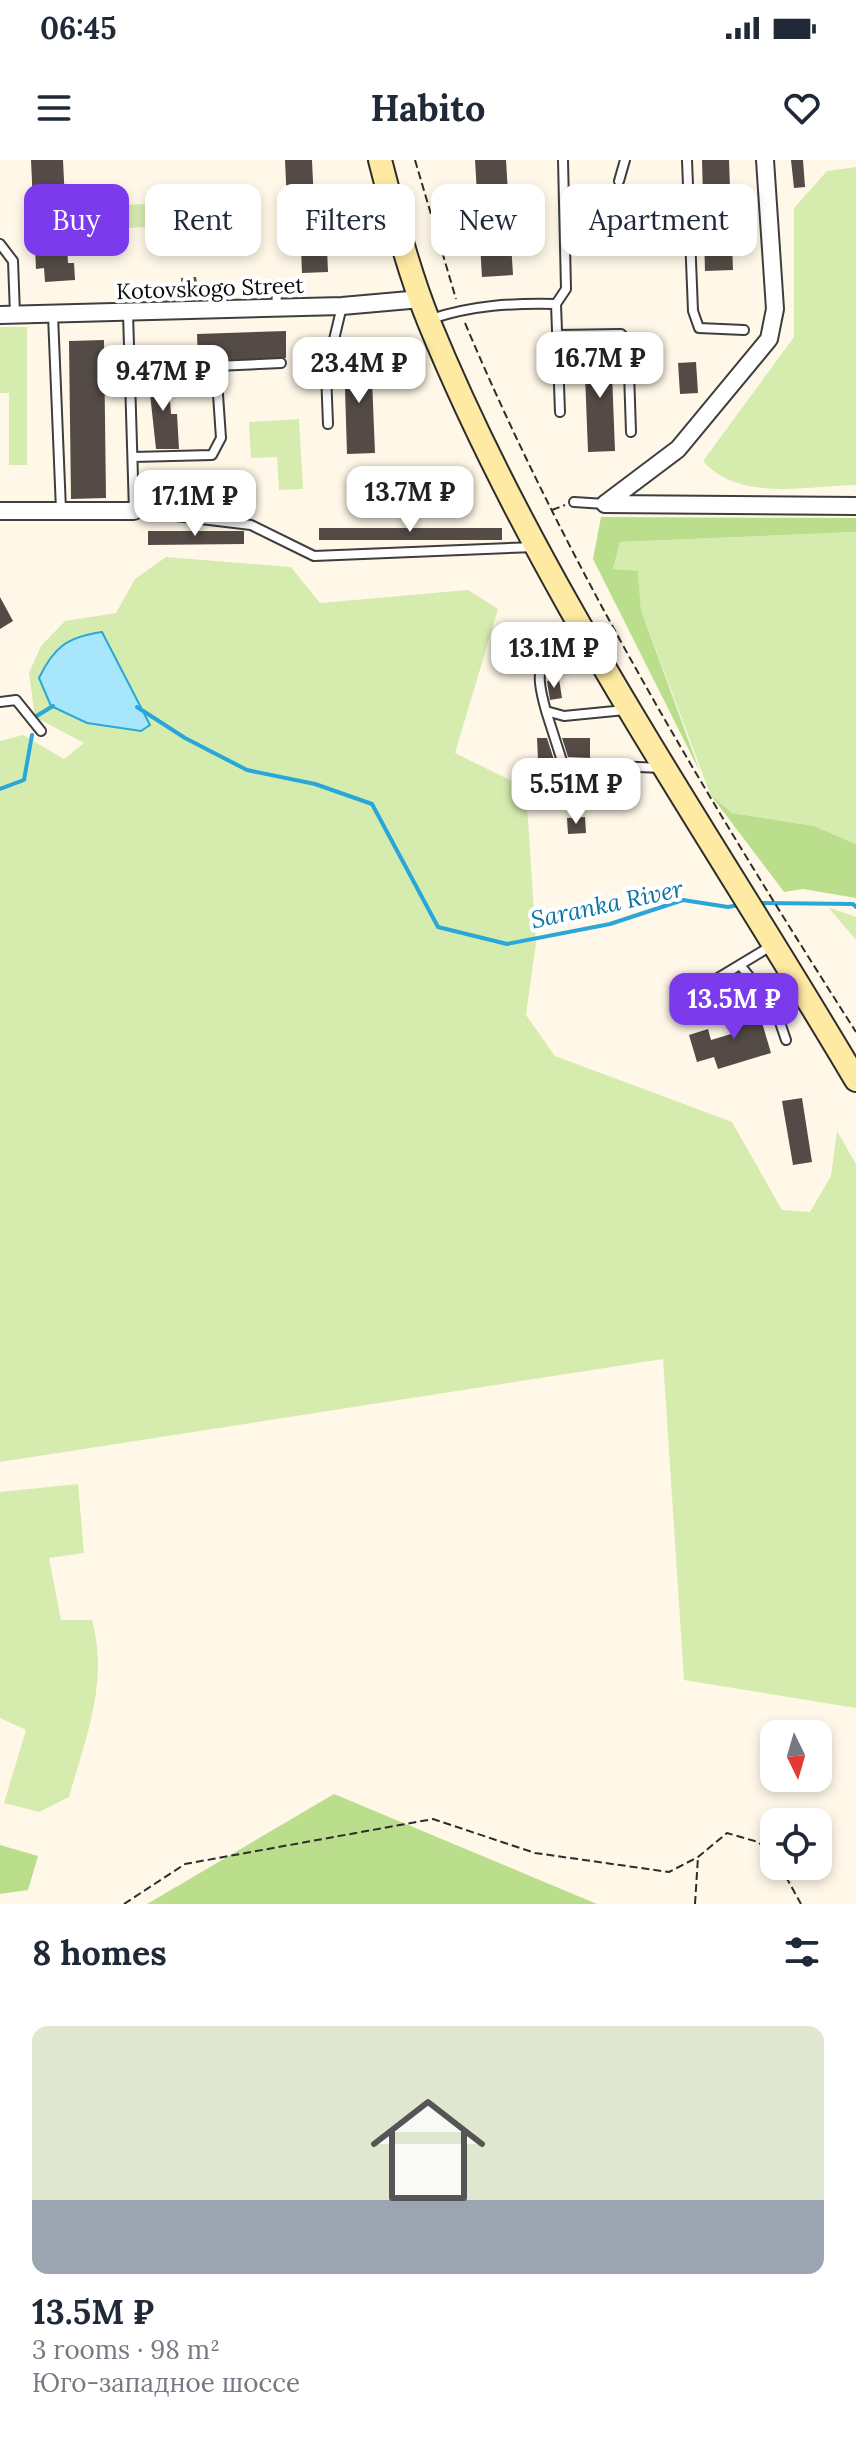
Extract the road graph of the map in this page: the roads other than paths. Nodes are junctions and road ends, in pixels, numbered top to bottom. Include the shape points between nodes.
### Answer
1 (380, 160) edge
2 (563, 160) edge
3 (625, 160) edge
4 (687, 160) edge
5 (765, 160) edge
6 (619, 181) dead end
7 (0, 244) edge
8 (276, 285) dead end
9 (556, 304) junction
10 (342, 306) junction
11 (278, 308) junction
12 (425, 310) junction
13 (128, 313) junction
14 (7, 315) edge
15 (53, 315) junction
16 (744, 330) dead end
17 (557, 335) junction
18 (281, 363) dead end
19 (560, 412) dead end
20 (328, 424) dead end
21 (631, 432) dead end
22 (133, 457) junction
23 (574, 502) road end
24 (605, 504) junction
25 (856, 506) edge
26 (61, 510) junction
27 (0, 511) edge
28 (134, 511) junction
29 (536, 547) junction
30 (580, 622) junction
31 (0, 702) edge
32 (630, 709) junction
33 (546, 711) junction
34 (41, 731) dead end
35 (667, 768) junction
36 (775, 943) junction
37 (740, 965) junction
38 (803, 991) junction
39 (775, 1008) junction
40 (707, 1012) dead end
41 (786, 1040) dead end
42 (856, 1080) edge

1 - 12 main road
2 - 9 lane via 566,289
3 - 6 lane
4 - 16 lane via 693,311 699,328
5 - 24 street via 775,309 769,339 678,449
7 - 14 lane via 13,261
8 - 11 lane
9 - 12 lane, Kotovskogo Street
9 - 17 lane
10 - 11 street, Kotovskogo Street
10 - 12 street, Kotovskogo Street
10 - 20 lane via 326,373
11 - 13 street, Kotovskogo Street
12 - 29 main road
13 - 15 street, Kotovskogo Street via 91,306
13 - 22 lane
14 - 15 street, Kotovskogo Street
15 - 26 lane
17 - 19 lane
17 - 21 lane via 621,334 628,342
18 - 22 lane via 216,366 221,438 212,455
22 - 28 lane
23 - 24 lane
24 - 25 street
26 - 27 street
26 - 28 street
28 - 29 lane via 251,525 314,556
29 - 30 main road
30 - 32 main road
30 - 33 lane via 541,663 537,679
31 - 34 lane via 16,700
32 - 33 lane via 564,716
32 - 35 main road
33 - 35 lane via 563,764
35 - 36 main road
36 - 37 lane
36 - 38 main road
37 - 39 lane
37 - 40 lane via 718,978
38 - 39 lane
38 - 42 main road
39 - 41 lane

